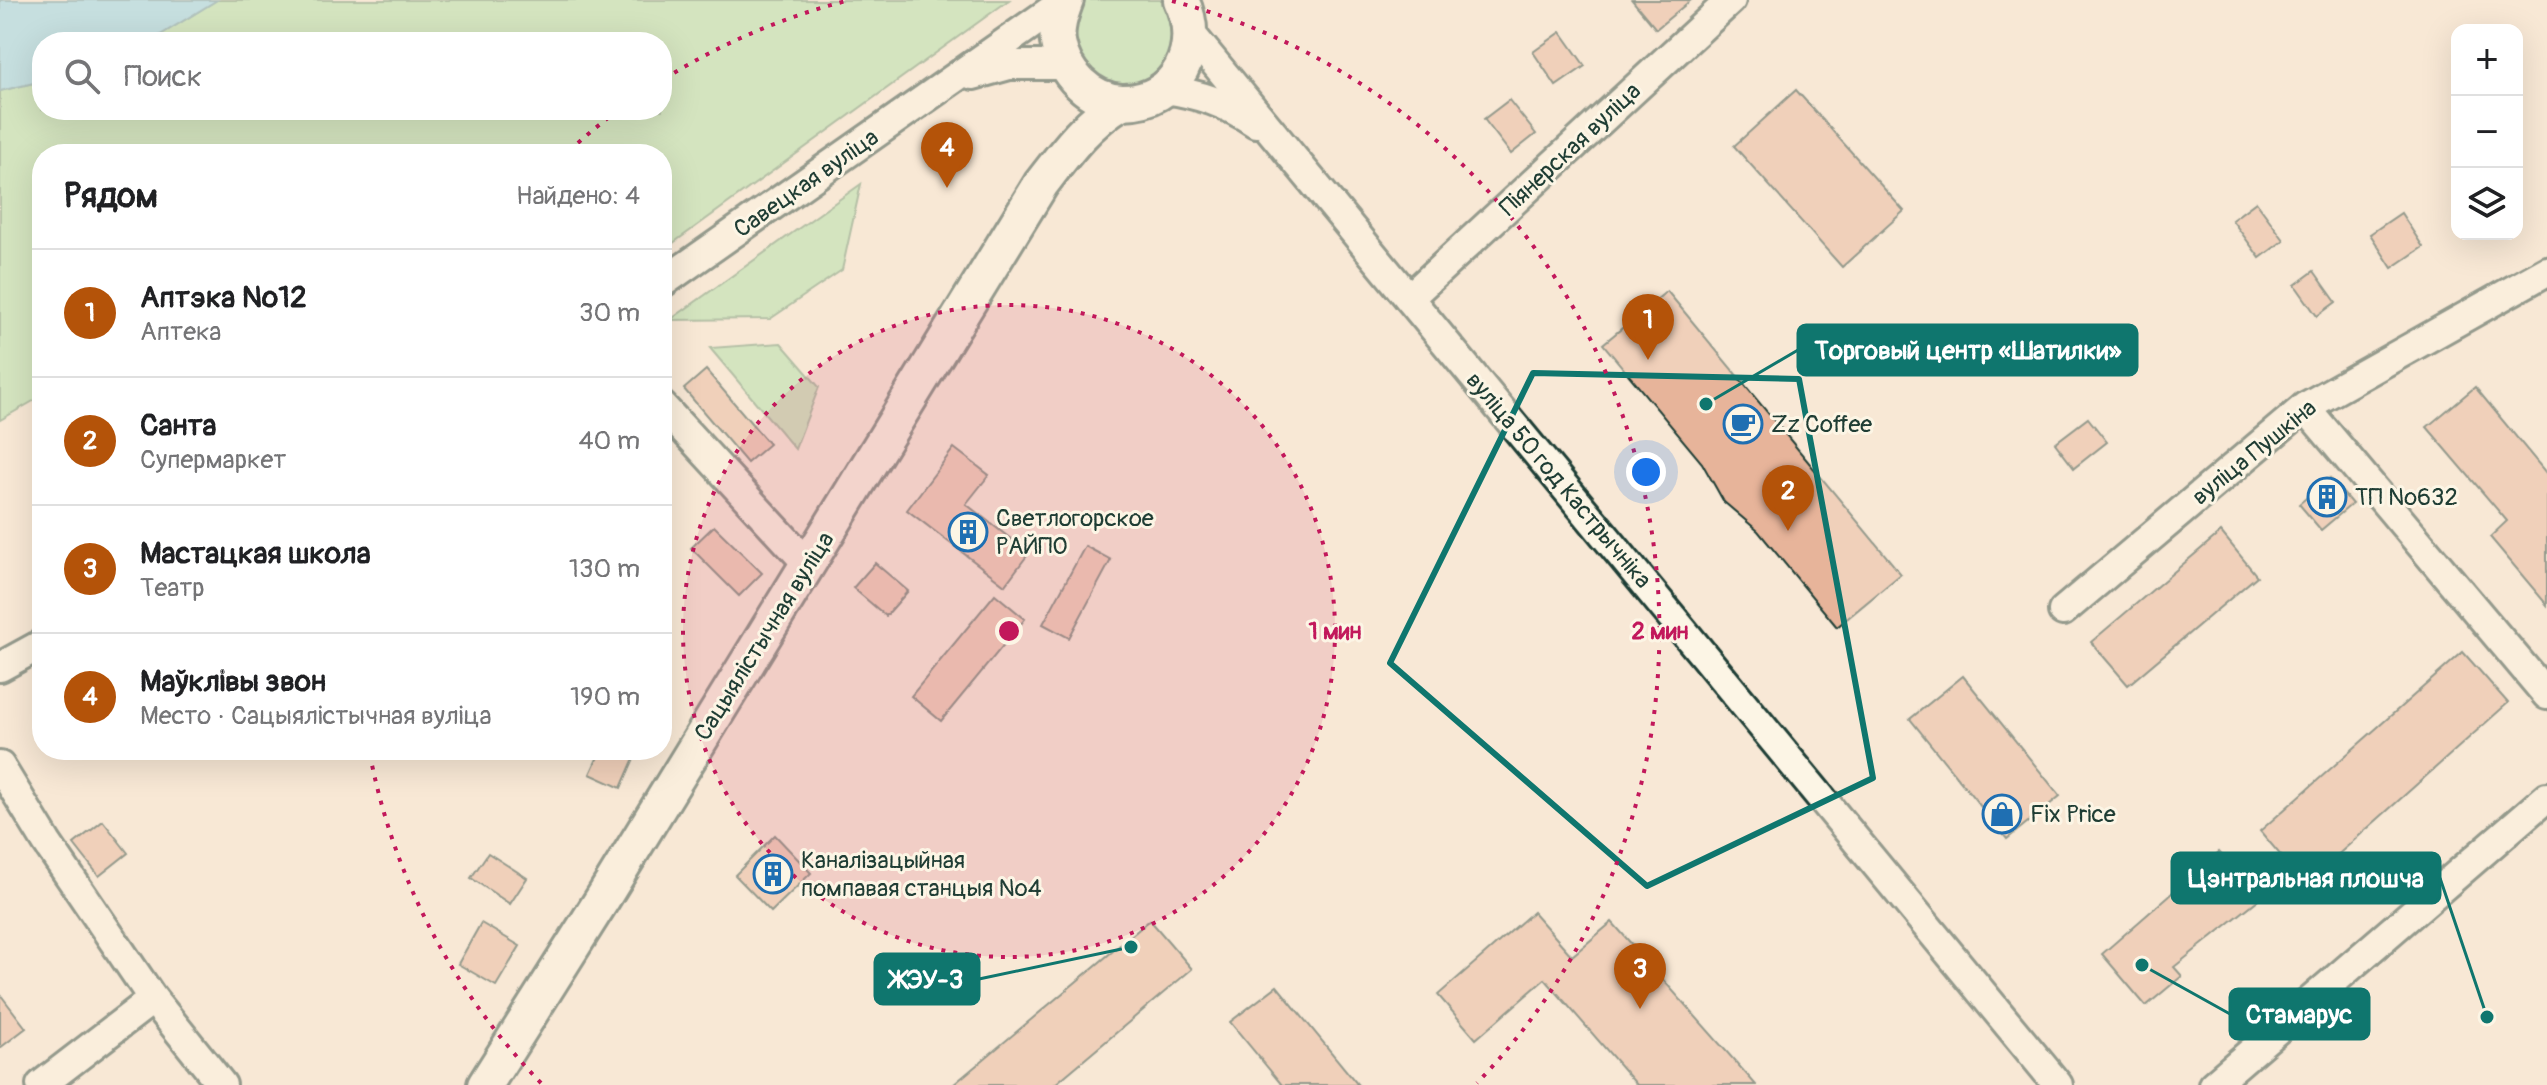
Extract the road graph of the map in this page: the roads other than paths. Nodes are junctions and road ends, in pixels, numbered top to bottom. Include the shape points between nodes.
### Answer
1 (1066, 0) edge
2 (1181, 0) edge
3 (1731, 0) edge
4 (1191, 34) junction
5 (1072, 74) junction
6 (949, 82) junction
7 (1164, 89) junction
8 (1121, 102) junction
9 (1274, 134) junction
10 (1041, 184) junction
11 (2547, 271) edge
12 (672, 276) edge
13 (1409, 298) junction
14 (2305, 407) junction
15 (672, 417) edge
16 (808, 564) junction
17 (2063, 611) dead end
18 (32, 649) edge
19 (0, 667) edge
20 (2547, 695) edge
21 (0, 766) edge
22 (2547, 797) edge
23 (153, 999) junction
24 (41, 1085) edge
25 (222, 1085) edge
26 (485, 1085) edge
27 (2058, 1085) edge
28 (2213, 1085) edge

1 - 5 main road via 1058,21 1058,43
1 - 6 street, Савецкая вуліца
2 - 4 main road
3 - 13 street, Піянерская вуліца
4 - 7 main road via 1179,74
4 - 9 street, вуліца 50 год Кастрычніка
5 - 6 street, Савецкая вуліца via 1009,65
5 - 8 main road via 1098,96
5 - 10 main road, Сацыялістычная вуліца
6 - 12 street, Савецкая вуліца
7 - 8 main road
7 - 9 street, вуліца 50 год Кастрычніка via 1216,100
8 - 10 main road, Сацыялістычная вуліца via 1091,125
9 - 13 street, вуліца 50 год Кастрычніка
10 - 16 main road, Сацыялістычная вуліца
11 - 14 street, вуліца Пушкіна
13 - 27 street, вуліца 50 год Кастрычніка
14 - 17 street, вуліца Пушкіна
14 - 20 street
15 - 16 street
16 - 26 main road, Сацыялістычная вуліца
18 - 19 street
21 - 23 street
22 - 28 street
23 - 24 street
23 - 25 street

